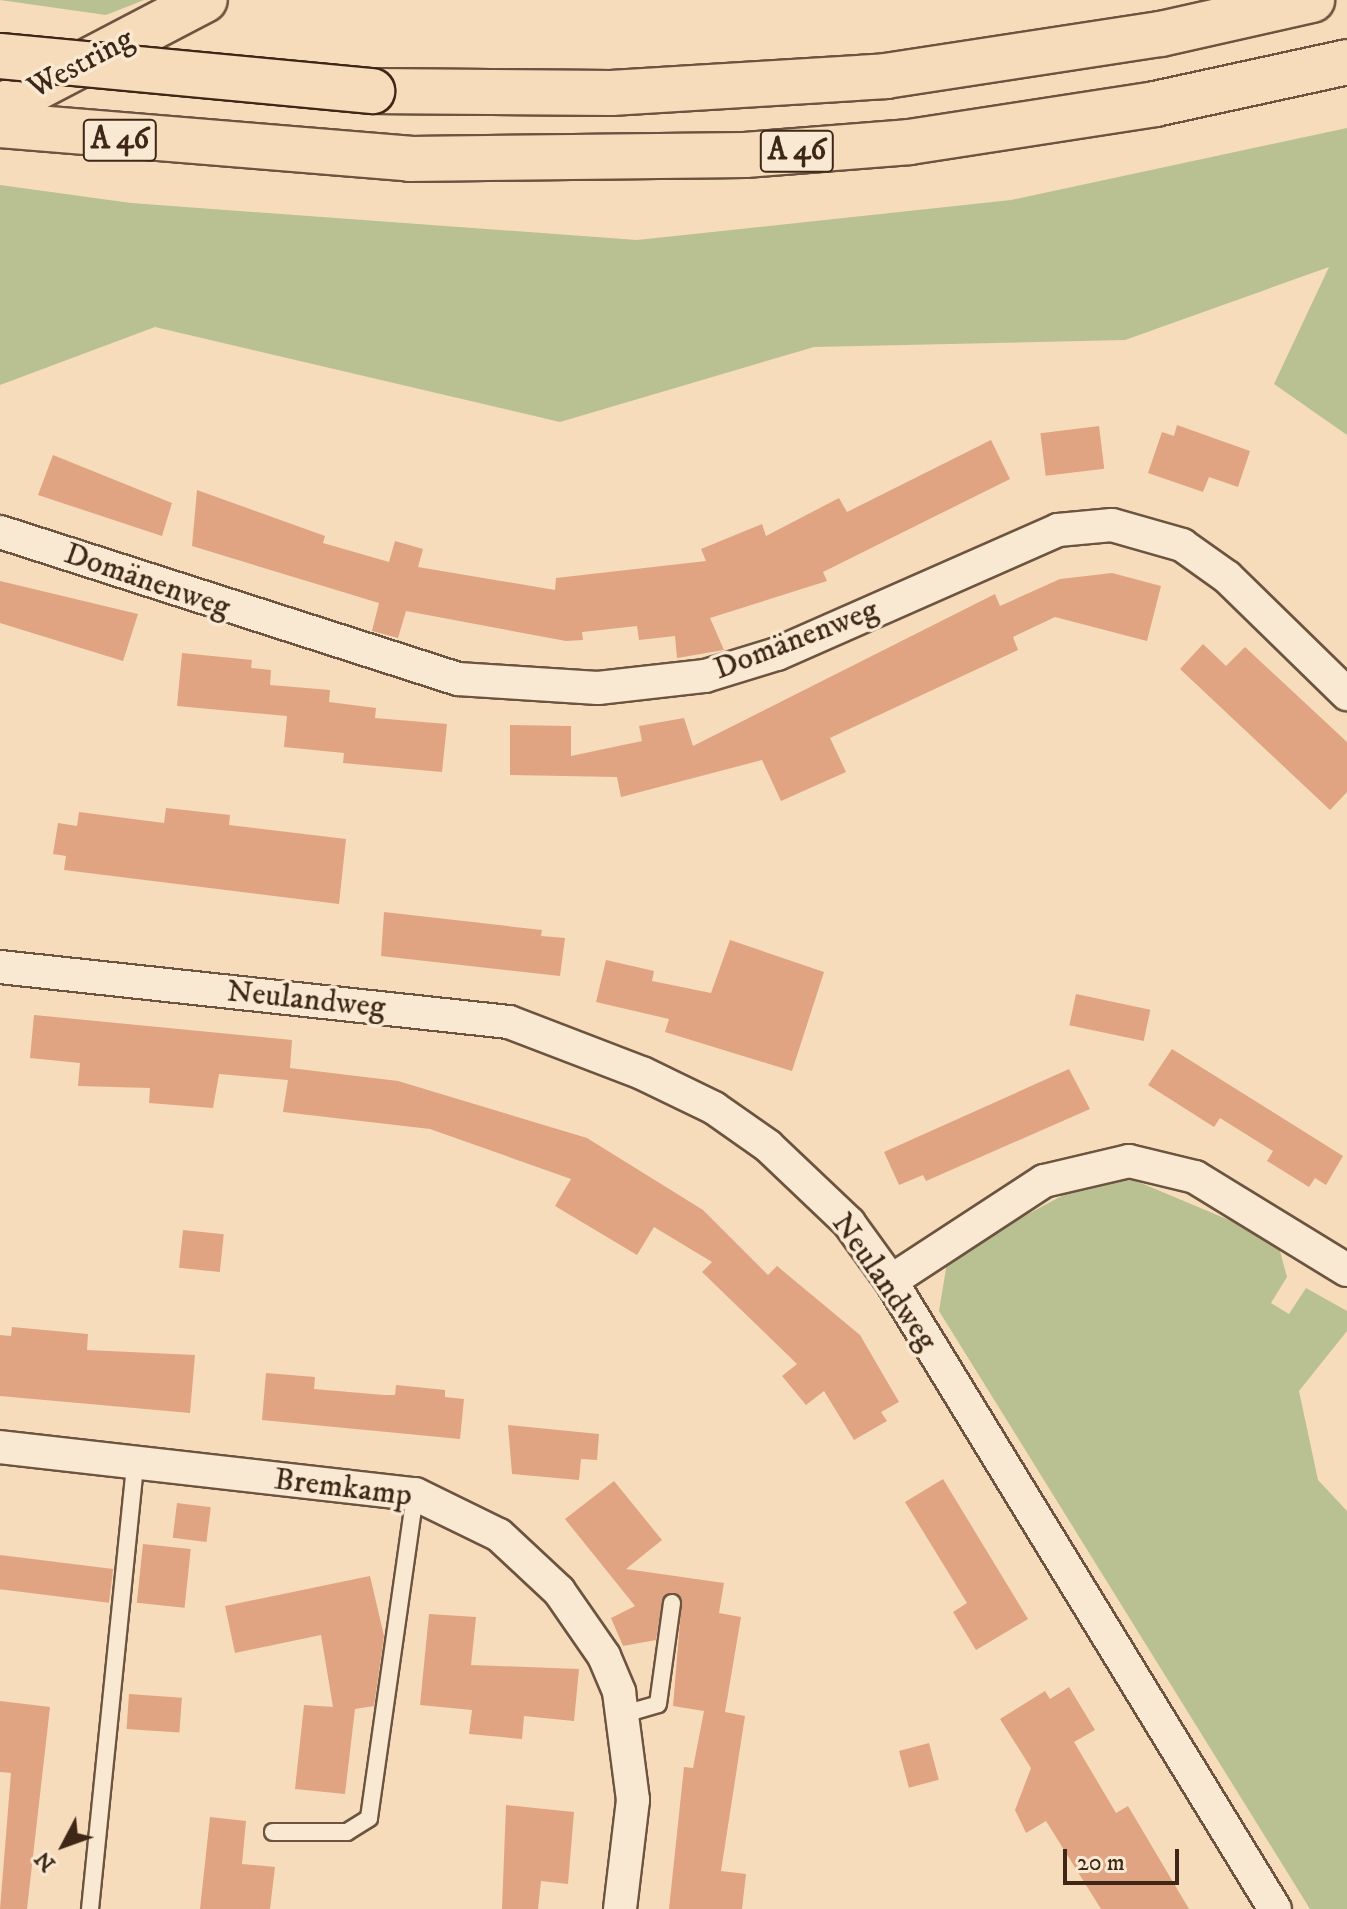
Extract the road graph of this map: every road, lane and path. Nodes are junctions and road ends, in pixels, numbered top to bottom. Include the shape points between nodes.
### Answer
1 (205, 0) edge
2 (1312, 0) edge
3 (0, 56) edge
4 (1347, 62) edge
5 (0, 107) edge
6 (0, 125) edge
7 (0, 532) edge
8 (1347, 694) edge
9 (0, 967) edge
10 (1347, 1270) edge
11 (891, 1281) junction
12 (0, 1447) edge
13 (135, 1463) junction
14 (415, 1494) junction
15 (672, 1603) dead end
16 (624, 1714) junction
17 (273, 1832) dead end
18 (90, 1909) edge
19 (620, 1909) edge
20 (1275, 1909) edge

1 - 5 main road, Westring
2 - 3 main road, A 46, bridge via 1161,34 886,76 611,93 372,91
4 - 6 main road, A 46 via 1155,104 971,133 745,155 578,162 240,150
7 - 8 street, Domänenweg via 443,675 527,688 598,688 705,676 777,654 1058,530 1112,525 1182,545 1227,577
9 - 11 street, Neulandweg via 509,1022 714,1108 799,1173
10 - 11 street via 1195,1177 1129,1161 1044,1181
11 - 20 street, Neulandweg
12 - 13 street, Bremkamp
13 - 14 street, Bremkamp
13 - 18 lane
14 - 16 street, Bremkamp via 463,1513 528,1558 604,1656
14 - 17 lane via 369,1818 347,1832
15 - 16 lane via 658,1704
16 - 19 street, Bremkamp via 633,1800

